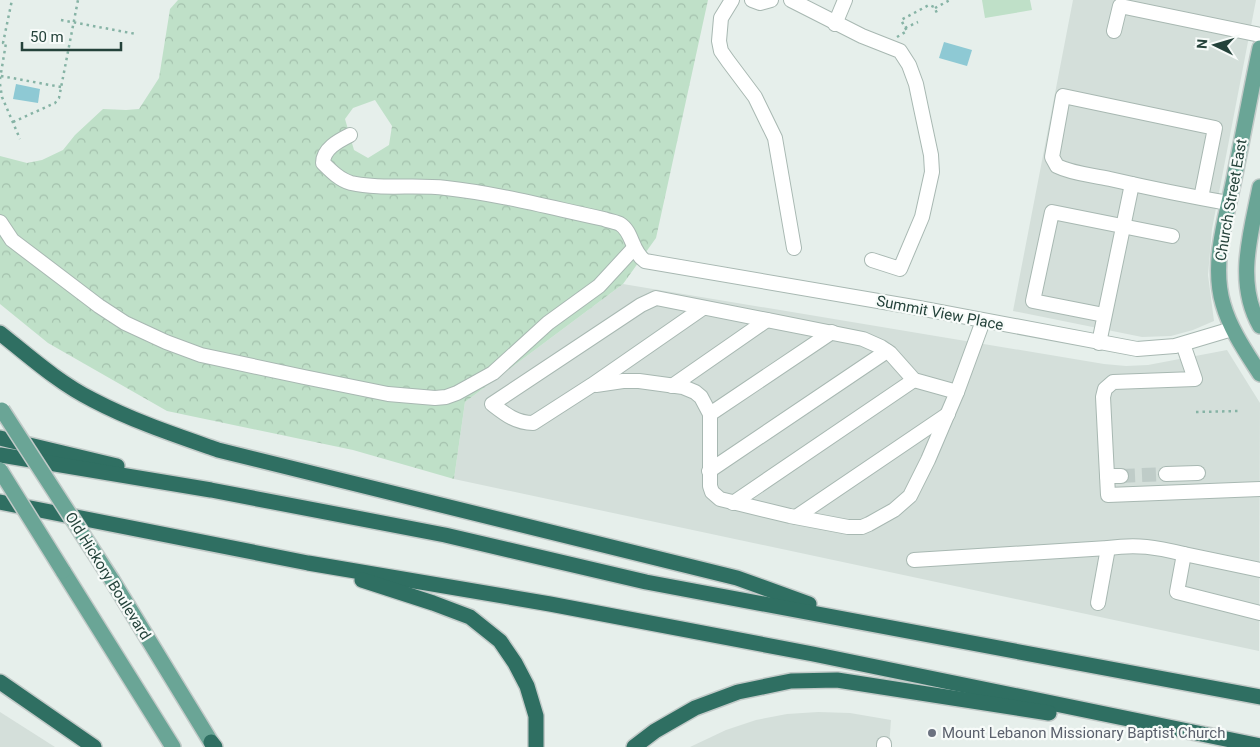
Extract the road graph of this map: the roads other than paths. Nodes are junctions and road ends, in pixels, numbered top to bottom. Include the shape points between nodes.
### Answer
1 (732, 0) edge
2 (752, 0) edge
3 (771, 0) edge
4 (791, 0) edge
5 (845, 0) edge
6 (835, 24) junction
7 (1114, 31) dead end
8 (1260, 35) edge
9 (1260, 50) edge
10 (350, 135) dead end
11 (1132, 184) junction
12 (1260, 187) edge
13 (1201, 198) junction
14 (1228, 203) junction
15 (0, 222) edge
16 (1123, 226) junction
17 (1172, 236) dead end
18 (634, 248) junction
19 (794, 248) dead end
20 (872, 260) dead end
21 (703, 308) junction
22 (1104, 315) junction
23 (768, 320) junction
24 (983, 321) junction
25 (1260, 326) edge
26 (1232, 329) junction
27 (832, 332) junction
28 (0, 333) edge
29 (1099, 343) junction
30 (1182, 344) junction
31 (887, 351) junction
32 (1260, 374) edge
33 (914, 380) junction
34 (592, 385) junction
35 (672, 386) junction
36 (957, 392) junction
37 (1, 408) edge
38 (710, 414) junction
39 (948, 414) junction
40 (0, 438) edge
41 (0, 456) edge
42 (0, 470) edge
43 (709, 471) junction
44 (1198, 473) dead end
45 (1166, 474) tunnel mouth
46 (1260, 489) edge
47 (210, 490) junction
48 (0, 502) edge
49 (733, 503) junction
50 (796, 517) junction
51 (1108, 548) junction
52 (1184, 554) junction
53 (914, 560) dead end
54 (308, 563) junction
55 (1260, 570) edge
56 (1098, 603) dead end
57 (1260, 613) edge
58 (853, 619) junction
59 (0, 682) edge
60 (1260, 697) edge
61 (1224, 739) junction
62 (213, 745) edge
63 (1260, 746) edge
64 (94, 747) edge
65 (173, 747) edge
66 (536, 747) edge
67 (634, 747) edge

1 - 19 street via 720,18 719,41 728,61 755,97 775,138
2 - 3 street via 760,3
4 - 6 street
5 - 6 street
6 - 20 street via 900,51 916,84 926,131 932,172 922,218 900,269
7 - 8 street via 1120,6
9 - 14 main road, Church Street East
10 - 18 street via 327,150 323,158 328,168 349,183 446,188 604,219 620,224 627,231
11 - 13 street
11 - 13 street via 1055,164 1053,147 1063,96 1215,128
11 - 16 street
12 - 25 main road, Church Street East via 1246,268 1249,296
13 - 14 street
14 - 26 main road, Church Street East via 1219,277
15 - 18 street via 12,240 99,306 125,323 166,342 202,355 295,376 388,394 435,398 446,397 493,373 548,323 604,282
16 - 17 street
16 - 22 street
16 - 22 street via 1052,212 1033,301
18 - 24 street, Summit View Place via 646,261
21 - 23 street
21 - 34 street
21 - 34 street via 656,298 492,404 515,420 533,423
22 - 29 street
23 - 27 street
23 - 35 street
24 - 29 street, Summit View Place
24 - 36 street
26 - 30 street, Summit View Place
26 - 32 main road, Church Street East
27 - 31 street via 863,339
27 - 38 street
28 - 58 highway via 51,374 92,400 145,424 218,450 737,578
29 - 30 street, Summit View Place via 1144,350
30 - 46 street via 1195,379 1112,382 1104,393 1114,476 1108,495
31 - 33 street
31 - 43 street
33 - 36 street
33 - 49 street
34 - 35 street via 639,381
35 - 38 street via 695,392 705,402
36 - 39 street
37 - 62 main road, Old Hickory Boulevard, bridge
38 - 43 street
39 - 50 street
39 - 50 street via 913,491 894,510 869,524 855,527
40 - 47 highway
41 - 47 highway
42 - 65 main road, bridge
43 - 49 street via 712,492 720,500
44 - 45 street
47 - 58 highway via 445,535 646,582
48 - 54 highway
49 - 50 street
51 - 52 street via 1151,546
51 - 53 street
51 - 56 street
52 - 55 street
52 - 57 street via 1176,592
54 - 61 highway via 814,654
54 - 66 highway via 433,602 470,617 500,642 527,686 536,716
58 - 60 highway
59 - 64 highway
61 - 63 highway
61 - 67 highway via 837,680 791,681 738,692 695,708

